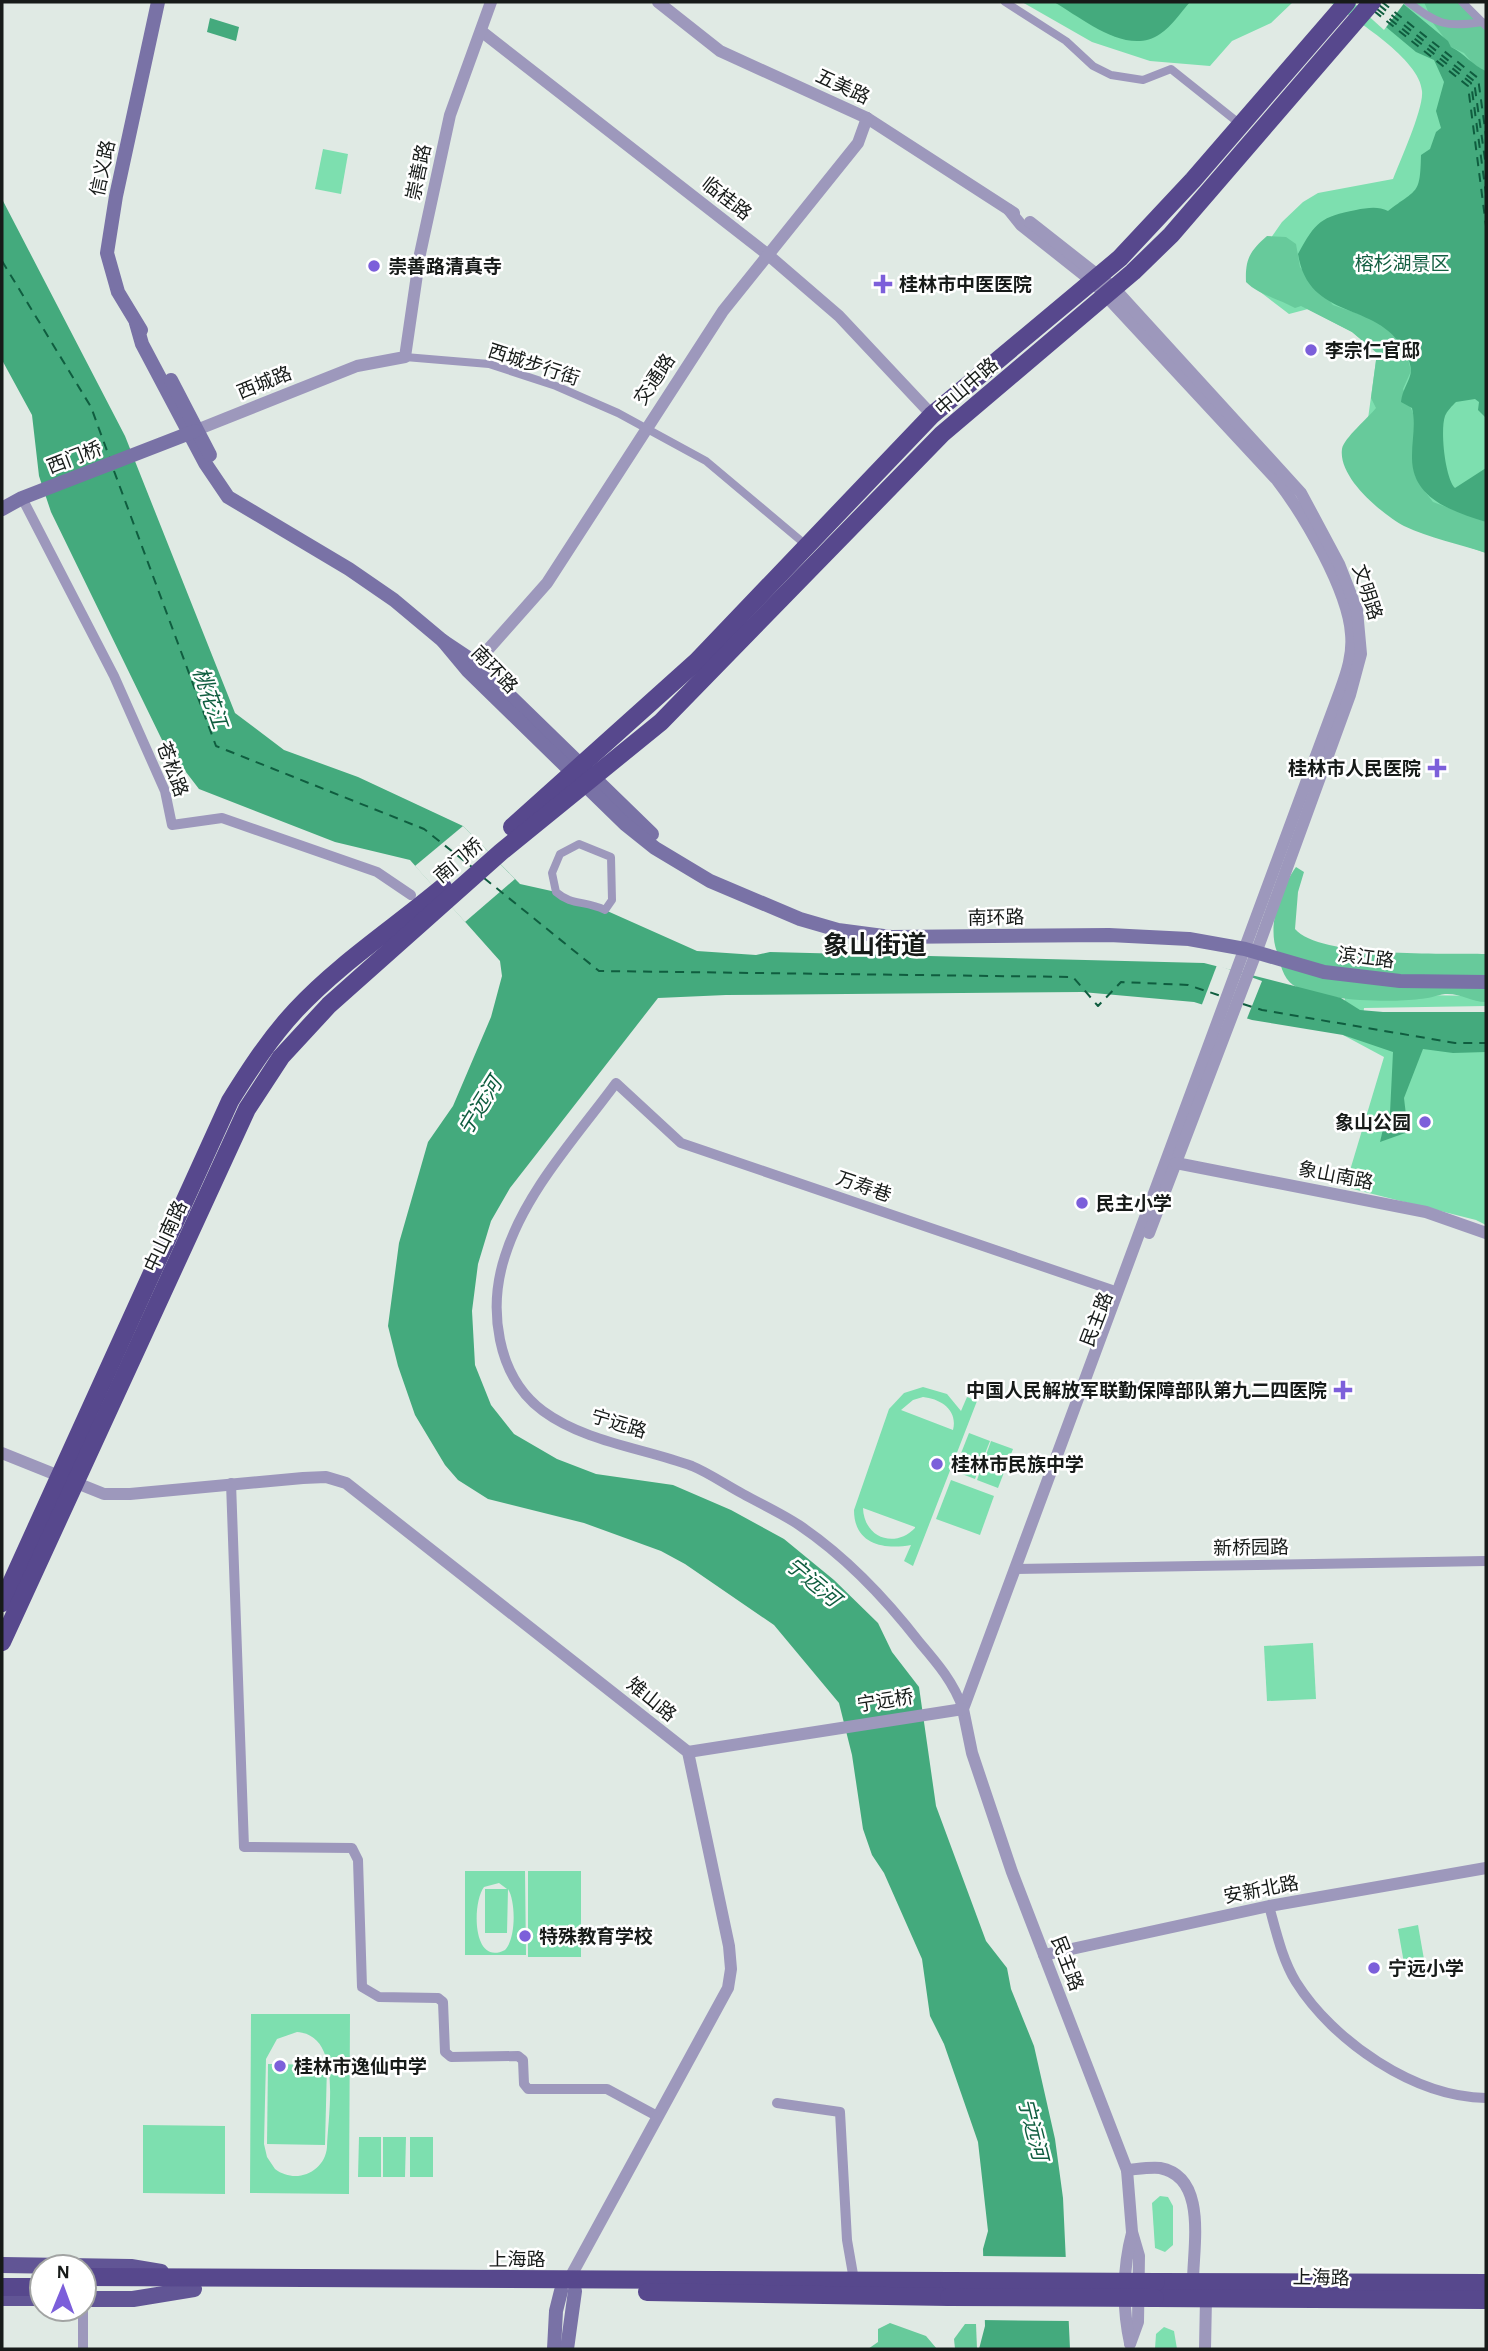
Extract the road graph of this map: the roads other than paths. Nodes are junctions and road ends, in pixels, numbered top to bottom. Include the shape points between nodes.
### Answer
1 (491, 2) edge
2 (657, 2) edge
3 (1005, 2) edge
4 (1372, 2) edge
5 (1408, 2) edge
6 (1462, 2) edge
7 (1345, 4) edge
8 (157, 9) edge
9 (1484, 24) edge
10 (481, 31) junction
11 (867, 118) junction
12 (1241, 125) junction
13 (767, 254) junction
14 (1096, 279) junction
15 (1110, 292) junction
16 (405, 357) junction
17 (932, 415) junction
18 (646, 426) junction
19 (194, 431) junction
20 (140, 453) joint
21 (22, 498) junction
22 (2, 509) edge
23 (806, 545) junction
24 (443, 641) junction
25 (476, 663) junction
26 (582, 774) junction
27 (559, 853) joint
28 (411, 895) dead end
29 (439, 897) joint
30 (1251, 951) junction
31 (1486, 982) edge
32 (1225, 1019) junction
33 (617, 1083) joint
34 (1176, 1163) junction
35 (1486, 1233) edge
36 (1118, 1292) junction
37 (2, 1453) edge
38 (67, 1481) junction
39 (231, 1483) junction
40 (1486, 1561) edge
41 (1019, 1569) junction
42 (2, 1603) edge
43 (2, 1642) edge
44 (963, 1709) junction
45 (688, 1752) junction
46 (1486, 1868) edge
47 (1269, 1906) junction
48 (1044, 1955) junction
49 (1486, 2098) edge
50 (777, 2104) dead end
51 (657, 2116) junction
52 (1127, 2170) junction
53 (2, 2265) edge
54 (2, 2277) edge
55 (28, 2277) edge
56 (98, 2278) edge
57 (854, 2280) junction
58 (1193, 2282) junction
59 (194, 2283) junction
60 (1486, 2283) edge
61 (2, 2287) edge
62 (28, 2287) edge
63 (98, 2287) edge
64 (569, 2287) junction
65 (949, 2289) junction
66 (1156, 2290) junction
67 (2, 2298) edge
68 (28, 2298) edge
69 (1206, 2298) junction
70 (98, 2299) edge
71 (1486, 2300) edge
72 (83, 2323) edge
73 (1130, 2347) edge
74 (83, 2349) edge
75 (554, 2349) edge
76 (567, 2349) edge
77 (1205, 2349) edge

1 - 10 street, 崇善路
2 - 11 street, 五美路 via 720,51
3 - 12 street via 1111,75 1143,80 1171,69
4 - 15 highway, 中山中路 via 1171,235
5 - 9 street via 1452,27
6 - 9 street
7 - 12 highway, 中山中路
8 - 19 main road, 信义路 via 107,253 110,273 142,344
10 - 13 street, 临桂路
10 - 16 street, 崇善路 via 450,115 420,254
11 - 13 street, 交通路 via 858,143
11 - 14 street, 五美路 via 1026,219
12 - 14 highway, 中山中路 via 1156,221
13 - 17 street, 临桂路 via 839,316
13 - 18 street, 交通路
14 - 15 street, 文明路
14 - 17 highway, 中山中路
15 - 26 highway, 中山中路 via 942,434 661,722
15 - 30 street, 文明路 via 1277,480 1301,516 1349,614 1352,654 1348,668
16 - 18 street, 西城步行街 via 476,362 523,373
16 - 19 street, 西城路 via 357,366
17 - 23 highway, 中山中路
18 - 23 street via 706,461
18 - 25 street, 交通路 via 547,583
19 - 20 main road, 西城路
19 - 24 main road, 南环路 via 242,506 349,569
20 - 21 main road, 西门桥
21 - 22 main road, 西门桥
21 - 28 street, 苍松路 via 114,676 165,790 172,825 222,818 377,872
23 - 26 highway, 中山中路
24 - 25 main road, 南环路
24 - 26 main road, 南环路 via 468,671
25 - 26 main road, 南环路
26 - 29 highway, 南门桥
26 - 30 main road, 南环路 via 660,841 753,900 825,927 891,937 1109,935 1215,942
27 - 27 street via 579,844 611,857 612,900 605,910 589,902 574,903 556,892 552,873
29 - 38 highway, 中山南路 via 388,928 316,991 279,1030 242,1082 220,1122
30 - 31 main road, 滨江路 via 1360,977
30 - 32 street, 文明路
32 - 34 street, 民主路
32 - 36 street, 民主路
33 - 36 street, 万寿巷 via 681,1143
33 - 44 street, 宁远路 via 537,1191 505,1254 496,1301 501,1346 515,1380 541,1410 559,1421 696,1468 798,1525 891,1606 956,1687
34 - 35 street, 象山南路 via 1426,1213
34 - 41 street, 民主路
36 - 41 street, 民主路
37 - 38 street, 雉山路
38 - 39 street, 雉山路 via 104,1494
38 - 42 highway, 中山南路
38 - 43 highway, 中山南路
39 - 45 street, 雉山路 via 326,1477 346,1483
39 - 51 street via 244,1847 352,1849 358,1860 362,1987 379,1997 438,1998 443,2002 445,2052 451,2057 518,2056 523,2060 528,2089 607,2090
40 - 41 street, 新桥园路
41 - 44 street, 民主路 via 983,1670
44 - 45 street, 宁远桥
44 - 48 street, 民主路 via 972,1753
45 - 51 street via 731,1969 716,2013
46 - 47 street, 安新北路
47 - 48 street, 安新北路
47 - 49 street via 1294,1979 1314,2008 1349,2043 1410,2078
48 - 52 street, 民主路
50 - 57 street via 841,2112 847,2240
51 - 64 street
52 - 58 street via 1158,2168 1174,2172 1186,2183 1194,2199
52 - 73 street, 民主路 via 1132,2232 1125,2256 1125,2322
53 - 59 main road via 131,2267
54 - 55 highway
56 - 59 highway, 上海路
57 - 64 highway, 上海路
57 - 65 highway, 上海路
58 - 60 highway, 上海路
58 - 66 highway
59 - 63 highway, 上海路
59 - 64 highway, 上海路
59 - 70 main road via 132,2299
61 - 62 highway
64 - 65 highway, 上海路
64 - 75 main road via 556,2311
64 - 76 main road
65 - 66 highway, bridge
66 - 69 highway, 上海路
67 - 68 main road
69 - 71 highway, 上海路
69 - 77 street
72 - 74 street

